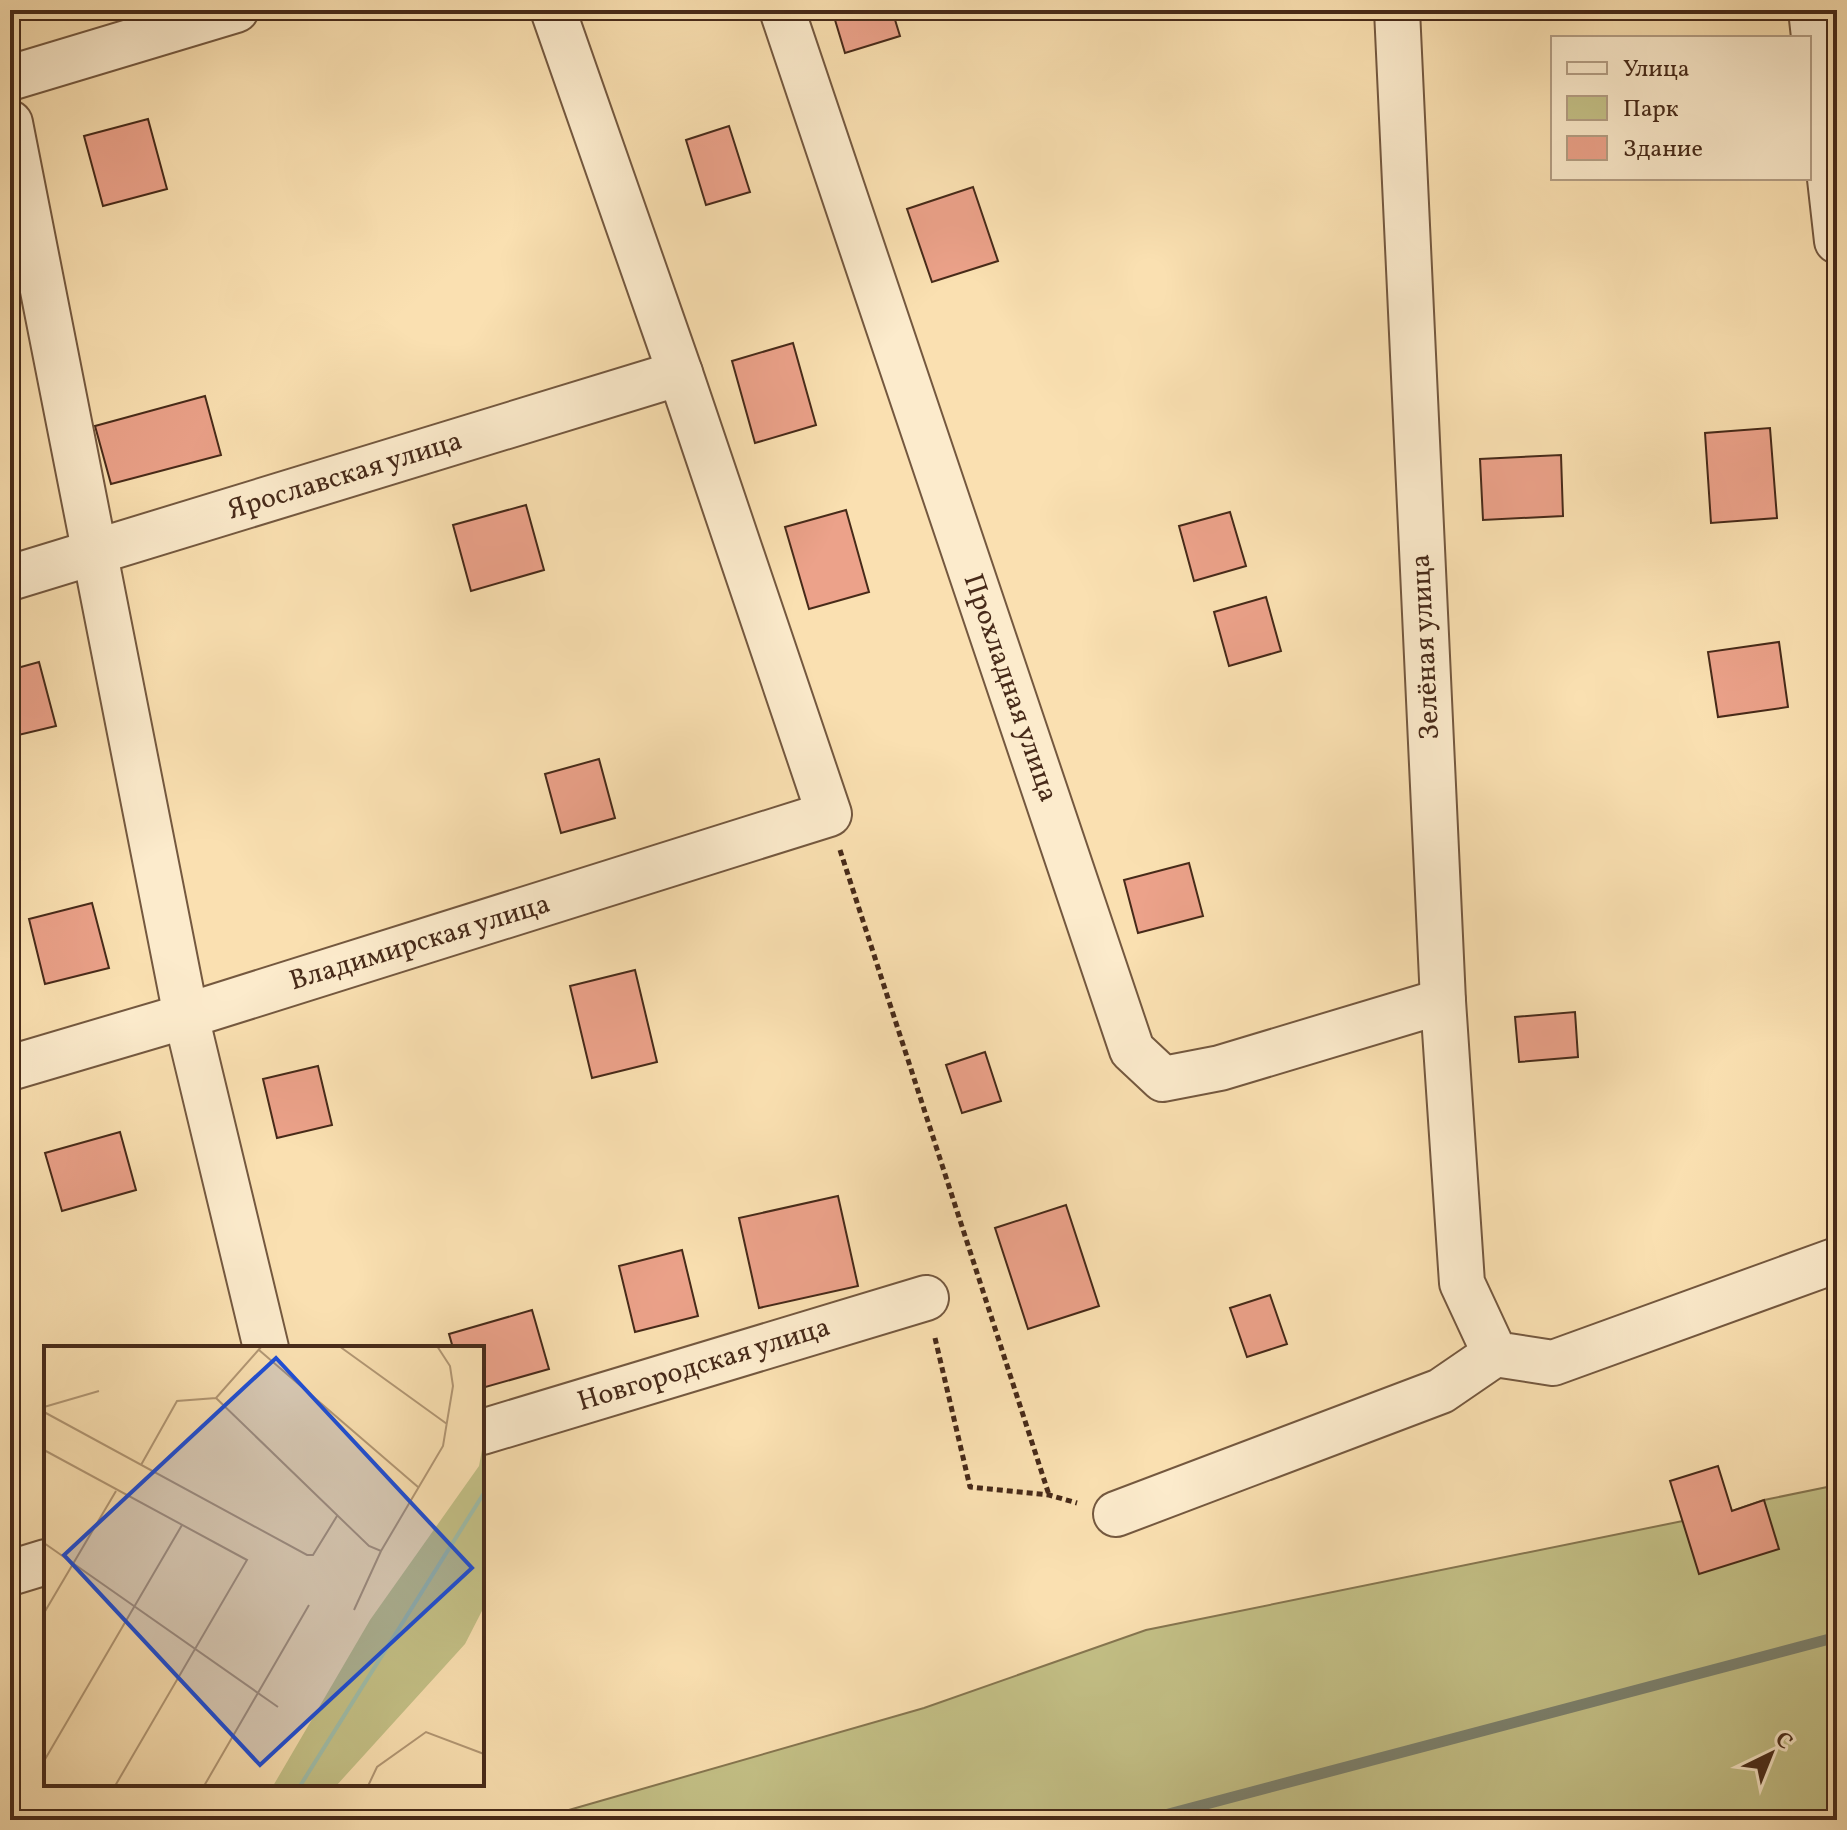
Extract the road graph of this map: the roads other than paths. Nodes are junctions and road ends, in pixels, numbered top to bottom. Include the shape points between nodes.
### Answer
1 (236, 10) edge
2 (553, 10) edge
3 (782, 10) edge
4 (1397, 10) edge
5 (1811, 10) edge
6 (10, 78) edge
7 (10, 123) edge
8 (1837, 241) edge
9 (680, 373) junction
10 (95, 553) junction
11 (10, 578) edge
12 (1443, 1001) junction
13 (186, 1016) junction
14 (10, 1068) edge
15 (1837, 1260) edge
16 (926, 1298) road end
17 (266, 1346) edge
18 (1495, 1354) junction
19 (484, 1431) edge
20 (1116, 1514) road end
21 (44, 1563) edge
22 (10, 1573) edge

1 - 6 street
2 - 9 street
3 - 12 street, Прохладная улица via 1132,1050 1163,1079 1220,1068
4 - 12 street, Зелёная улица
5 - 8 street
7 - 10 street
9 - 10 street, Ярославская улица
9 - 13 street, Владимирская улица via 829,814
10 - 11 street, Ярославская улица
10 - 13 street
12 - 18 street, Зелёная улица via 1462,1283
13 - 14 street, Владимирская улица
13 - 17 street
15 - 18 street via 1553,1363
16 - 19 street, Новгородская улица
18 - 20 street via 1441,1391
21 - 22 street

